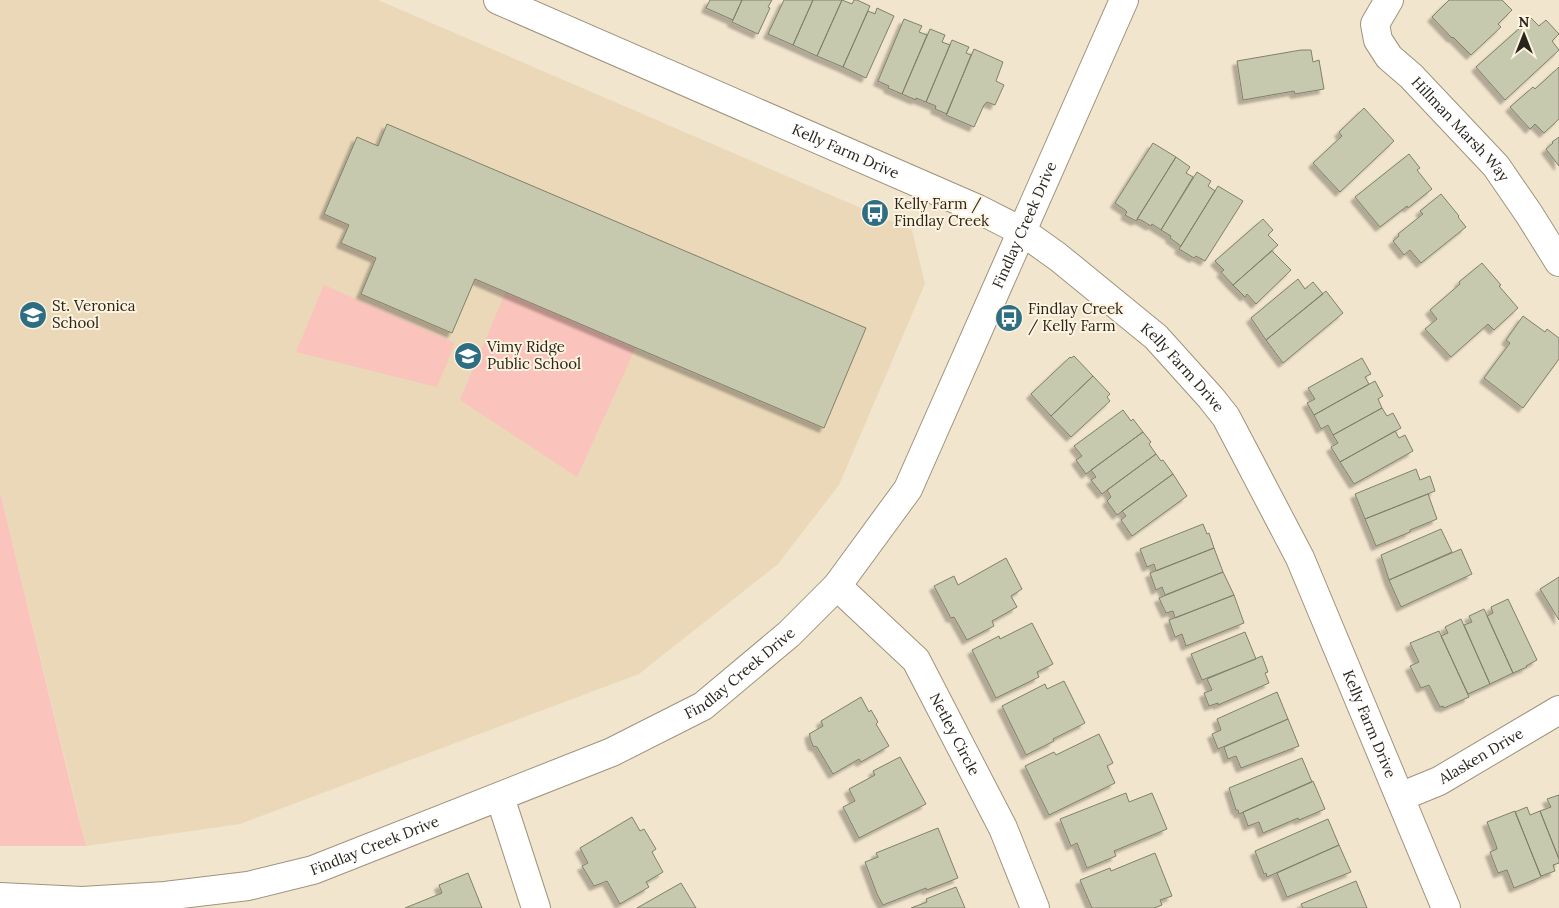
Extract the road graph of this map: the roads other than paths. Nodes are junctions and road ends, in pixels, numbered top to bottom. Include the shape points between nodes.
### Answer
1 (498, 0) edge
2 (1124, 0) edge
3 (1388, 0) edge
4 (1023, 232) junction
5 (1559, 262) edge
6 (837, 586) junction
7 (1559, 710) edge
8 (500, 797) junction
9 (1400, 797) junction
10 (0, 897) edge
11 (536, 908) edge
12 (1035, 908) edge
13 (1446, 908) edge

1 - 4 street, Kelly Farm Drive via 962,201
2 - 4 street, Findlay Creek Drive
3 - 5 street, Hillman Marsh Way via 1375,24 1378,40 1389,57 1412,76 1496,166
4 - 6 street, Findlay Creek Drive via 908,489
4 - 9 street, Kelly Farm Drive via 1156,337 1226,417 1300,558
6 - 8 street, Findlay Creek Drive via 790,634 703,706 612,752
6 - 12 street, Netley Circle via 916,660 1003,828
7 - 9 street, Alasken Drive via 1439,782
8 - 10 street, Findlay Creek Drive via 313,870 248,886 82,901
8 - 11 street
9 - 13 street, Kelly Farm Drive

